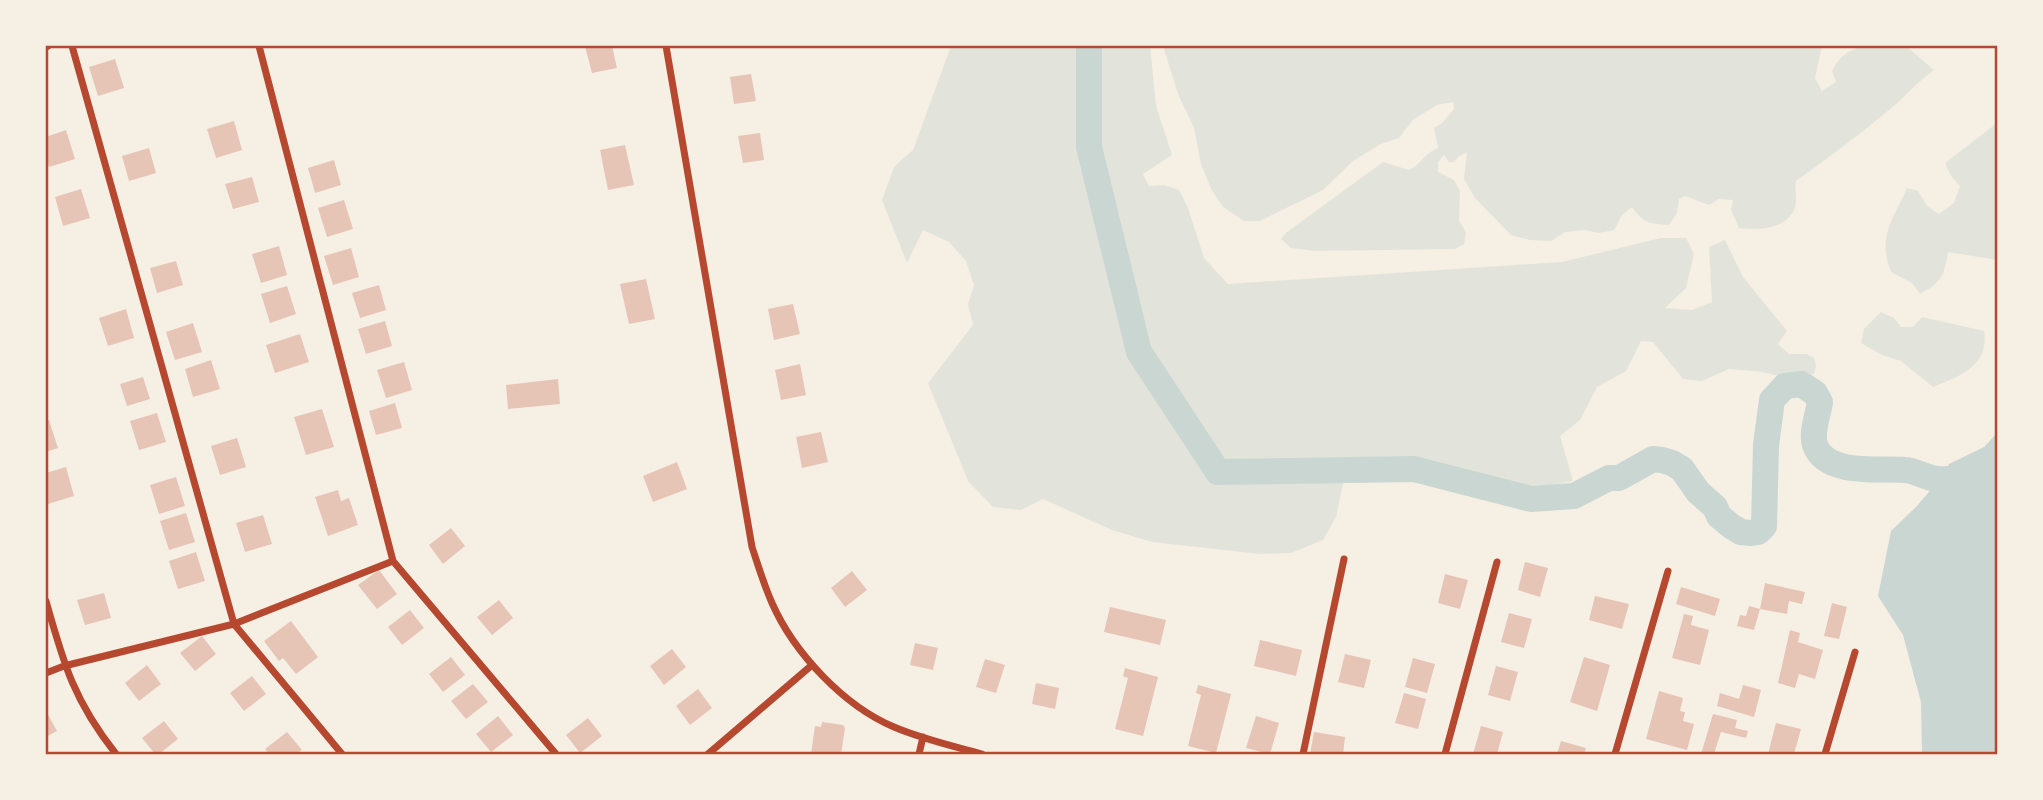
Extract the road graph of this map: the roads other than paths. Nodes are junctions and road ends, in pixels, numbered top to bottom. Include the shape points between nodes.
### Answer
1 (72, 46) edge
2 (259, 46) edge
3 (666, 46) edge
4 (1344, 559) dead end
5 (393, 561) junction
6 (1497, 562) dead end
7 (1668, 571) dead end
8 (46, 601) edge
9 (234, 624) junction
10 (1855, 652) dead end
11 (812, 665) junction
12 (64, 666) junction
13 (46, 673) edge
14 (923, 737) junction
15 (116, 754) edge
16 (342, 754) edge
17 (556, 754) edge
18 (708, 754) edge
19 (919, 754) edge
20 (982, 754) edge
21 (1303, 754) edge
22 (1445, 754) edge
23 (1615, 754) edge
24 (1825, 754) edge

1 - 9 street
2 - 5 street
3 - 11 street via 752,547 772,604
4 - 21 street
5 - 9 street
5 - 17 street
6 - 22 street
7 - 23 street
8 - 12 street
9 - 12 street
9 - 16 street
10 - 24 street
11 - 14 street via 863,710
11 - 18 street
12 - 13 street
12 - 15 street via 77,698
14 - 19 street
14 - 20 street

